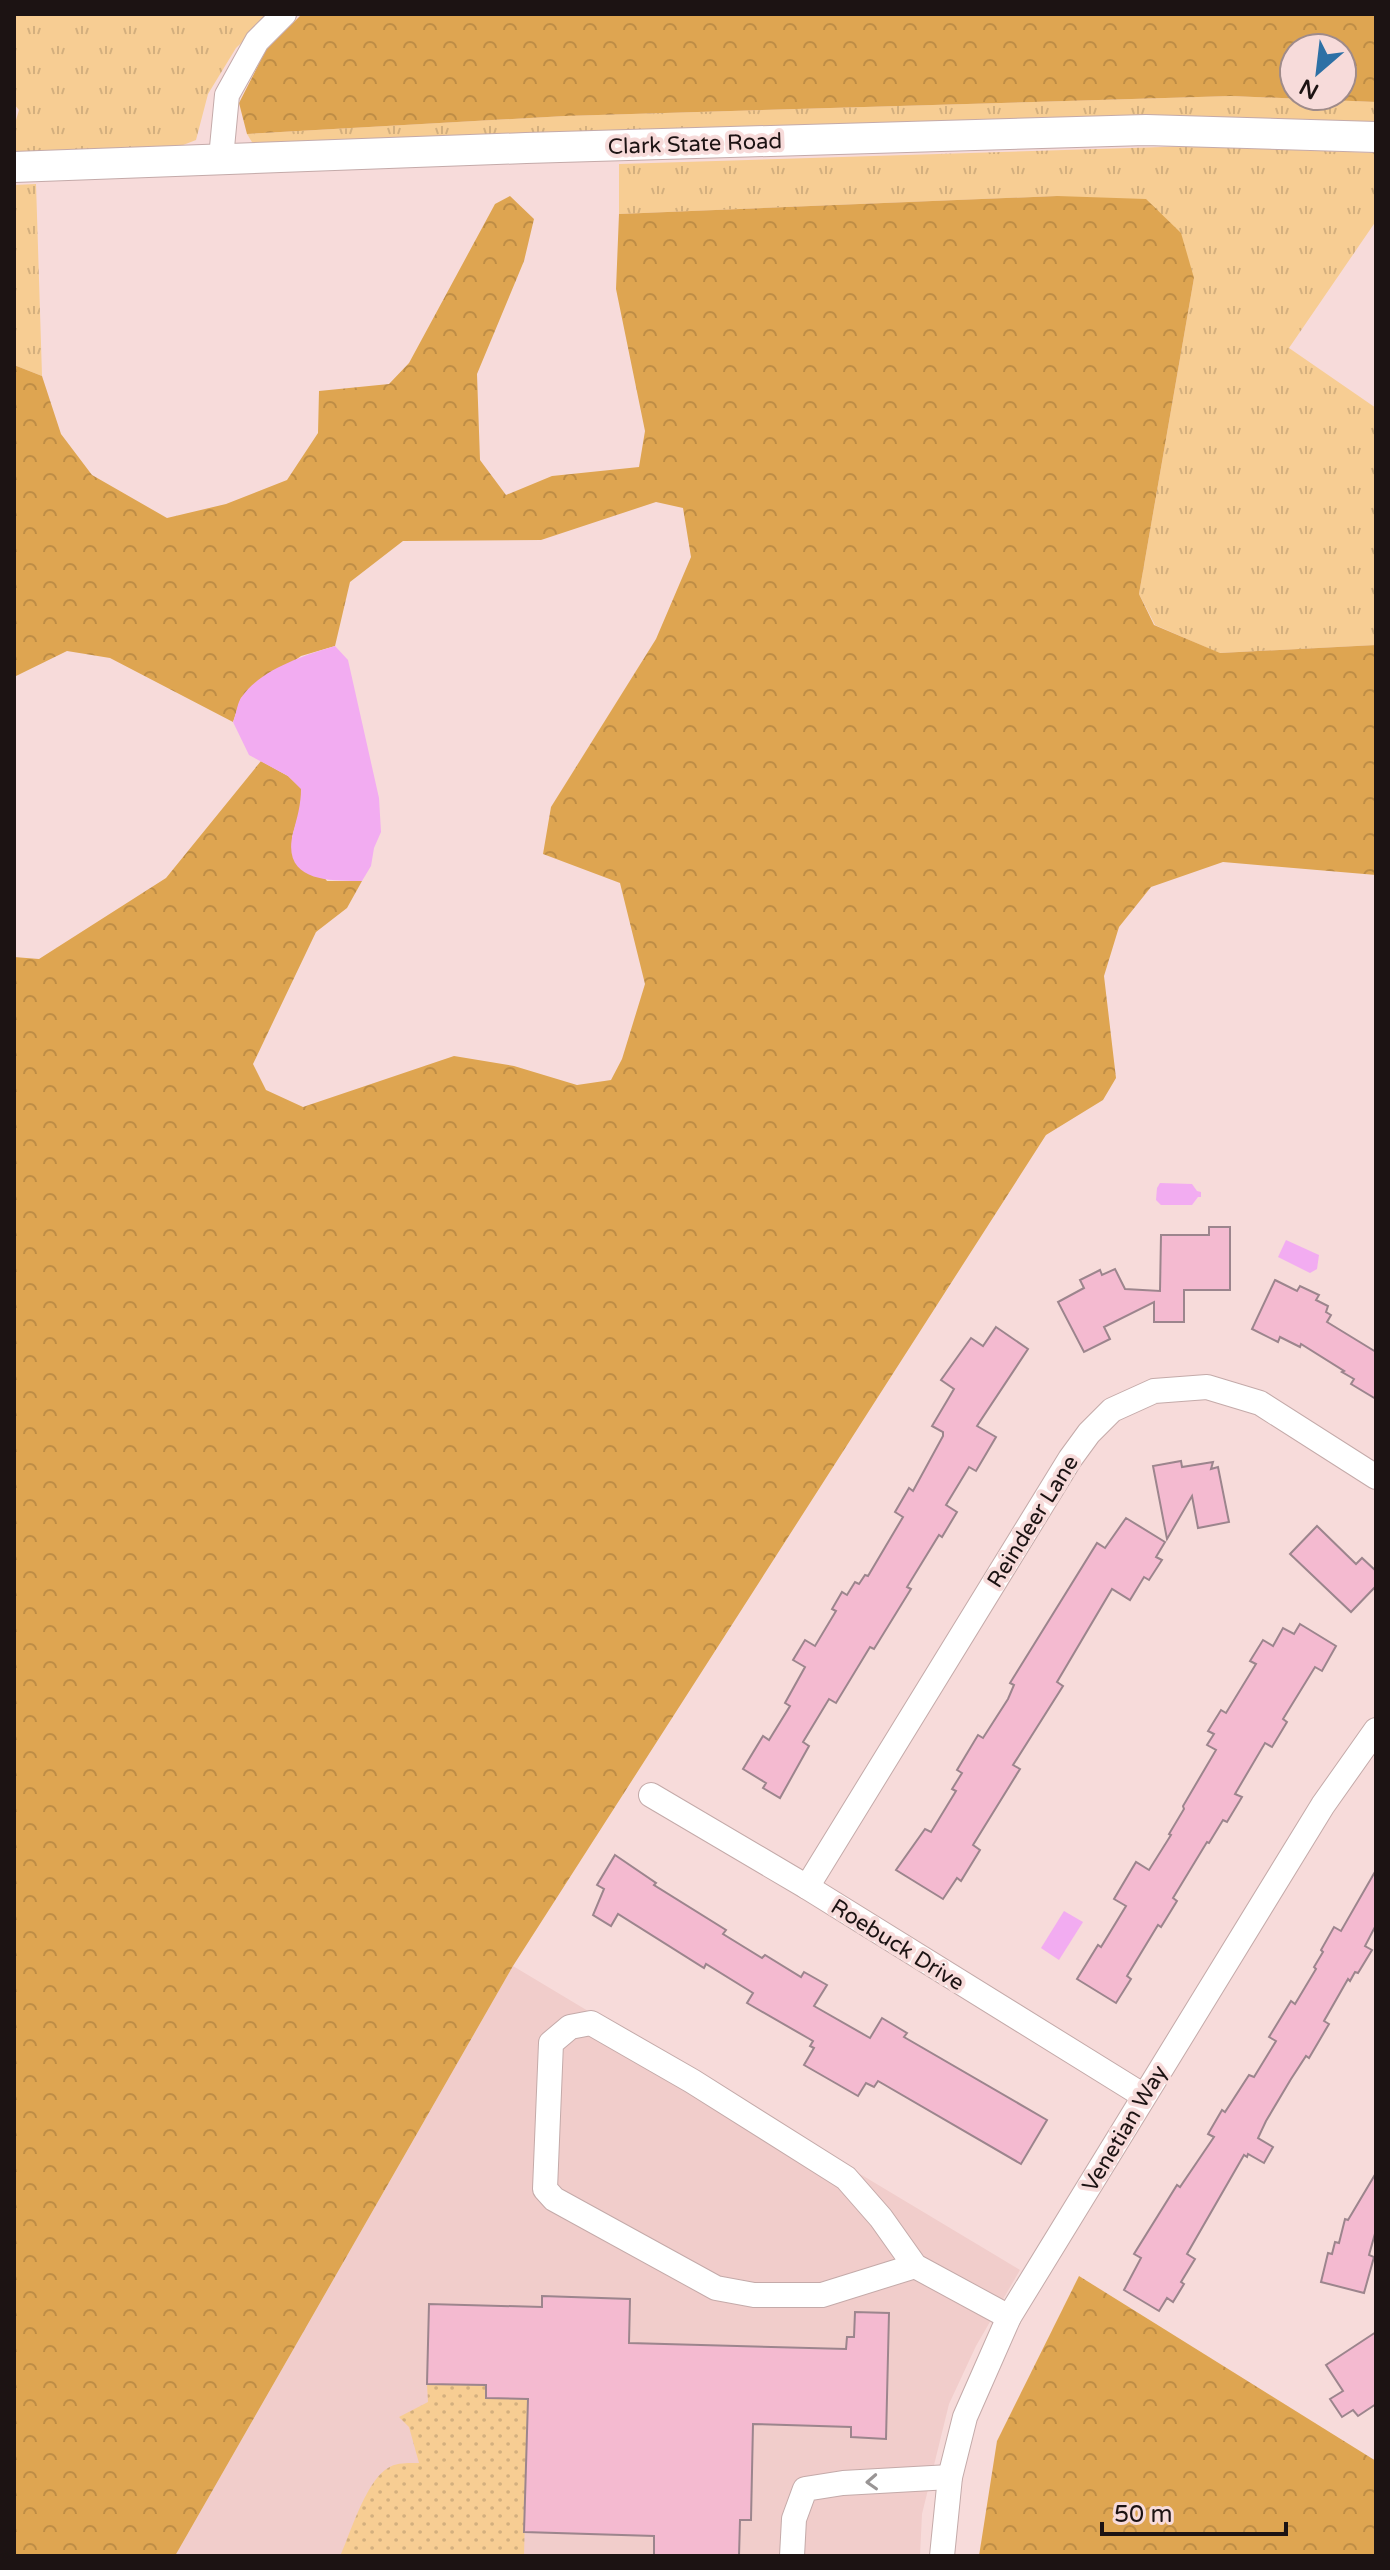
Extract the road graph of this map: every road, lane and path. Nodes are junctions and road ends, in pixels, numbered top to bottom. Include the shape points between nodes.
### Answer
1 (284, 14) edge
2 (1376, 137) edge
3 (221, 158) junction
4 (14, 167) edge
5 (1376, 1477) edge
6 (1376, 1730) edge
7 (651, 1795) dead end
8 (807, 1887) junction
9 (1144, 2096) junction
10 (915, 2266) junction
11 (1009, 2317) junction
12 (950, 2477) junction
13 (792, 2556) edge
14 (942, 2556) edge

1 - 3 street via 257,41 227,95
2 - 3 main road, Clark State Road via 1146,130
3 - 4 main road, Clark State Road
5 - 8 street, Reindeer Lane via 1260,1403 1207,1387 1154,1391 1112,1410 1070,1459
6 - 9 street, Venetian Way via 1323,1805
7 - 8 street, Roebuck Drive
8 - 9 street, Roebuck Drive
9 - 11 street, Venetian Way
10 - 10 street via 846,2178 692,2081 591,2023 570,2027 551,2043 545,2189 554,2199 729,2291 822,2295
10 - 11 street
11 - 12 street, Venetian Way via 965,2417
12 -> 13 street via 805,2489 794,2519
12 - 14 street, Venetian Way

